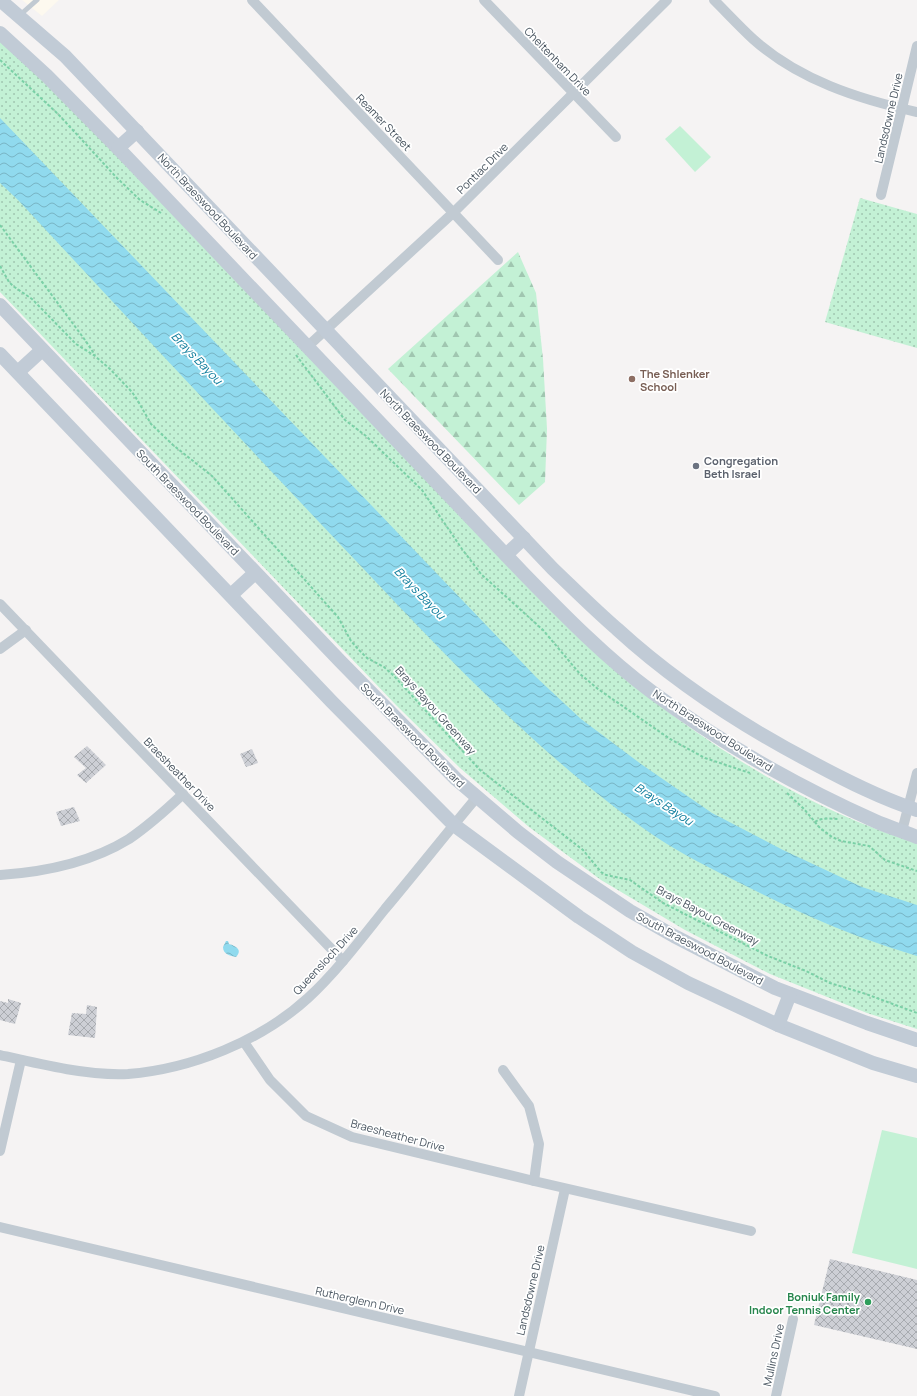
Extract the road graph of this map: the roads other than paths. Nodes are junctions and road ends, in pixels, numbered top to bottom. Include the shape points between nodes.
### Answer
1 (0, 0) edge
2 (37, 0) edge
3 (252, 0) edge
4 (484, 0) edge
5 (667, 0) edge
6 (714, 0) edge
7 (20, 16) junction
8 (0, 33) edge
9 (917, 46) edge
10 (574, 94) junction
11 (902, 109) junction
12 (917, 112) edge
13 (137, 131) junction
14 (616, 137) dead end
15 (118, 148) junction
16 (882, 195) dead end
17 (454, 212) junction
18 (498, 260) dead end
19 (0, 306) edge
20 (325, 330) junction
21 (307, 347) junction
22 (42, 350) junction
23 (0, 354) edge
24 (18, 372) junction
25 (524, 538) junction
26 (506, 555) junction
27 (255, 573) junction
28 (231, 595) junction
29 (0, 604) edge
30 (26, 630) junction
31 (0, 649) edge
32 (917, 772) edge
33 (183, 794) junction
34 (477, 797) junction
35 (912, 809) edge
36 (454, 825) junction
37 (902, 831) junction
38 (917, 837) edge
39 (0, 875) edge
40 (343, 961) junction
41 (790, 994) junction
42 (778, 1025) junction
43 (917, 1040) edge
44 (244, 1042) junction
45 (0, 1055) edge
46 (21, 1060) junction
47 (503, 1070) dead end
48 (917, 1076) edge
49 (0, 1151) edge
50 (534, 1182) junction
51 (565, 1188) junction
52 (0, 1227) edge
53 (751, 1231) dead end
54 (793, 1319) dead end
55 (528, 1352) junction
56 (518, 1396) edge
57 (715, 1396) edge
58 (776, 1396) edge

1 - 7 main road, North Braeswood Boulevard
2 - 7 lane
3 - 17 street, Reamer Street
4 - 10 street, Cheltenham Drive
5 - 10 street, Pontiac Drive
6 - 11 street via 754,40 785,63 832,87
7 - 13 main road, North Braeswood Boulevard via 65,56
8 - 15 main road, North Braeswood Boulevard via 47,76
9 - 11 street, Landsdowne Drive
10 - 14 street, Cheltenham Drive
10 - 17 street, Pontiac Drive
11 - 12 street
11 - 16 street, Landsdowne Drive
13 - 15 main road
13 - 20 main road, North Braeswood Boulevard
15 - 21 main road, North Braeswood Boulevard
17 - 18 street, Reamer Street
17 - 20 street, Pontiac Drive
19 - 22 main road, South Braeswood Boulevard
20 - 21 street, Pontiac Drive
20 - 25 main road, North Braeswood Boulevard
21 - 26 main road, North Braeswood Boulevard
22 - 24 main road
22 - 27 main road, South Braeswood Boulevard
23 - 24 main road
24 - 28 main road
25 - 26 main road
25 - 35 main road, North Braeswood Boulevard via 617,630 673,675 728,714 840,778
26 - 37 main road, North Braeswood Boulevard via 568,620 651,692 762,764 817,794
27 - 28 main road
27 - 34 main road, South Braeswood Boulevard via 456,779
28 - 36 main road
29 - 30 street, Braesheather Drive
30 - 31 street
30 - 33 street, Braesheather Drive
32 - 35 street
33 - 39 street via 147,826 101,853 49,870
33 - 40 street, Braesheather Drive
34 - 36 street, Queensloch Drive
34 - 41 main road, South Braeswood Boulevard via 557,862 630,911 680,940
35 - 37 street
36 - 40 street, Queensloch Drive
36 - 42 main road via 578,917 632,952 688,983
37 - 38 main road, North Braeswood Boulevard
40 - 44 street, Queensloch Drive via 308,998 284,1017
41 - 42 main road
41 - 43 main road, South Braeswood Boulevard
42 - 48 main road via 873,1062
44 - 46 street, Queensloch Drive via 171,1068 127,1074 82,1072
44 - 50 street, Braesheather Drive via 270,1080 306,1116 352,1137
45 - 46 street, Queensloch Drive
46 - 49 street
47 - 50 street via 529,1106 539,1144
50 - 51 street, Braesheather Drive
51 - 53 street, Braesheather Drive
51 - 55 street, Landsdowne Drive
52 - 55 street, Rutherglenn Drive
54 - 58 street, Mullins Drive
55 - 56 street, Landsdowne Drive
55 - 57 street, Rutherglenn Drive

